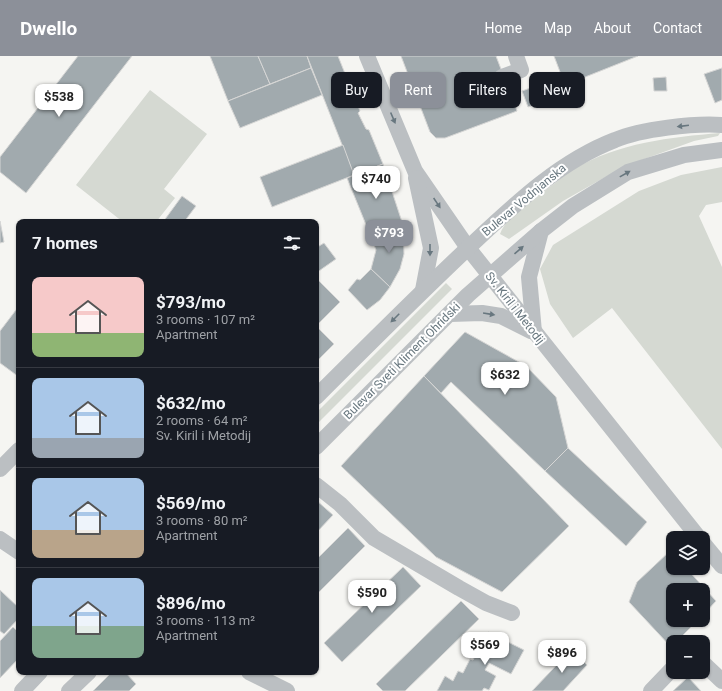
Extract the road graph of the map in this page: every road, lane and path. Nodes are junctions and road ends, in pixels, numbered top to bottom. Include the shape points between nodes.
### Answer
1 (367, 56) edge
2 (516, 56) edge
3 (516, 72) edge
4 (722, 125) edge
5 (722, 150) edge
6 (415, 171) junction
7 (541, 231) junction
8 (468, 248) junction
9 (490, 276) junction
10 (423, 290) junction
11 (450, 314) junction
12 (534, 332) junction
13 (319, 394) edge
14 (319, 444) edge
15 (16, 453) edge
16 (0, 469) edge
17 (319, 487) edge
18 (693, 531) edge
19 (0, 539) edge
20 (16, 550) edge
21 (710, 551) edge
22 (722, 566) edge
23 (512, 613) dead end
24 (710, 670) edge
25 (37, 675) edge
26 (85, 675) edge
27 (255, 675) edge
28 (666, 675) edge
29 (722, 681) edge
30 (22, 691) edge
31 (69, 691) edge
32 (287, 691) edge
33 (651, 691) edge

1 -> 6 street, Sv. Kiril i Metodij
2 - 3 street via 522,70
4 -> 8 street, Bulevar Vodnjanska via 687,126 615,139 568,164 532,191
7 -> 5 street via 573,206 628,172 684,155
6 -> 8 street, Sv. Kiril i Metodij
6 -> 10 street via 431,248
9 -> 7 street
7 - 12 street via 529,277
8 - 9 street, Sv. Kiril i Metodij
8 - 10 street
9 - 11 street, Bulevar Sveti Kliment Ohridski
9 - 12 street, Sv. Kiril i Metodij
10 -> 13 street
11 -> 12 street via 482,313 501,316
11 - 14 street, Bulevar Sveti Kliment Ohridski
12 - 18 street, Sv. Kiril i Metodij
15 - 16 street
17 - 23 street via 374,538 486,603
19 - 20 street
21 - 22 street
24 - 29 street
25 - 30 street
26 - 31 street
27 - 32 street
28 - 33 street

